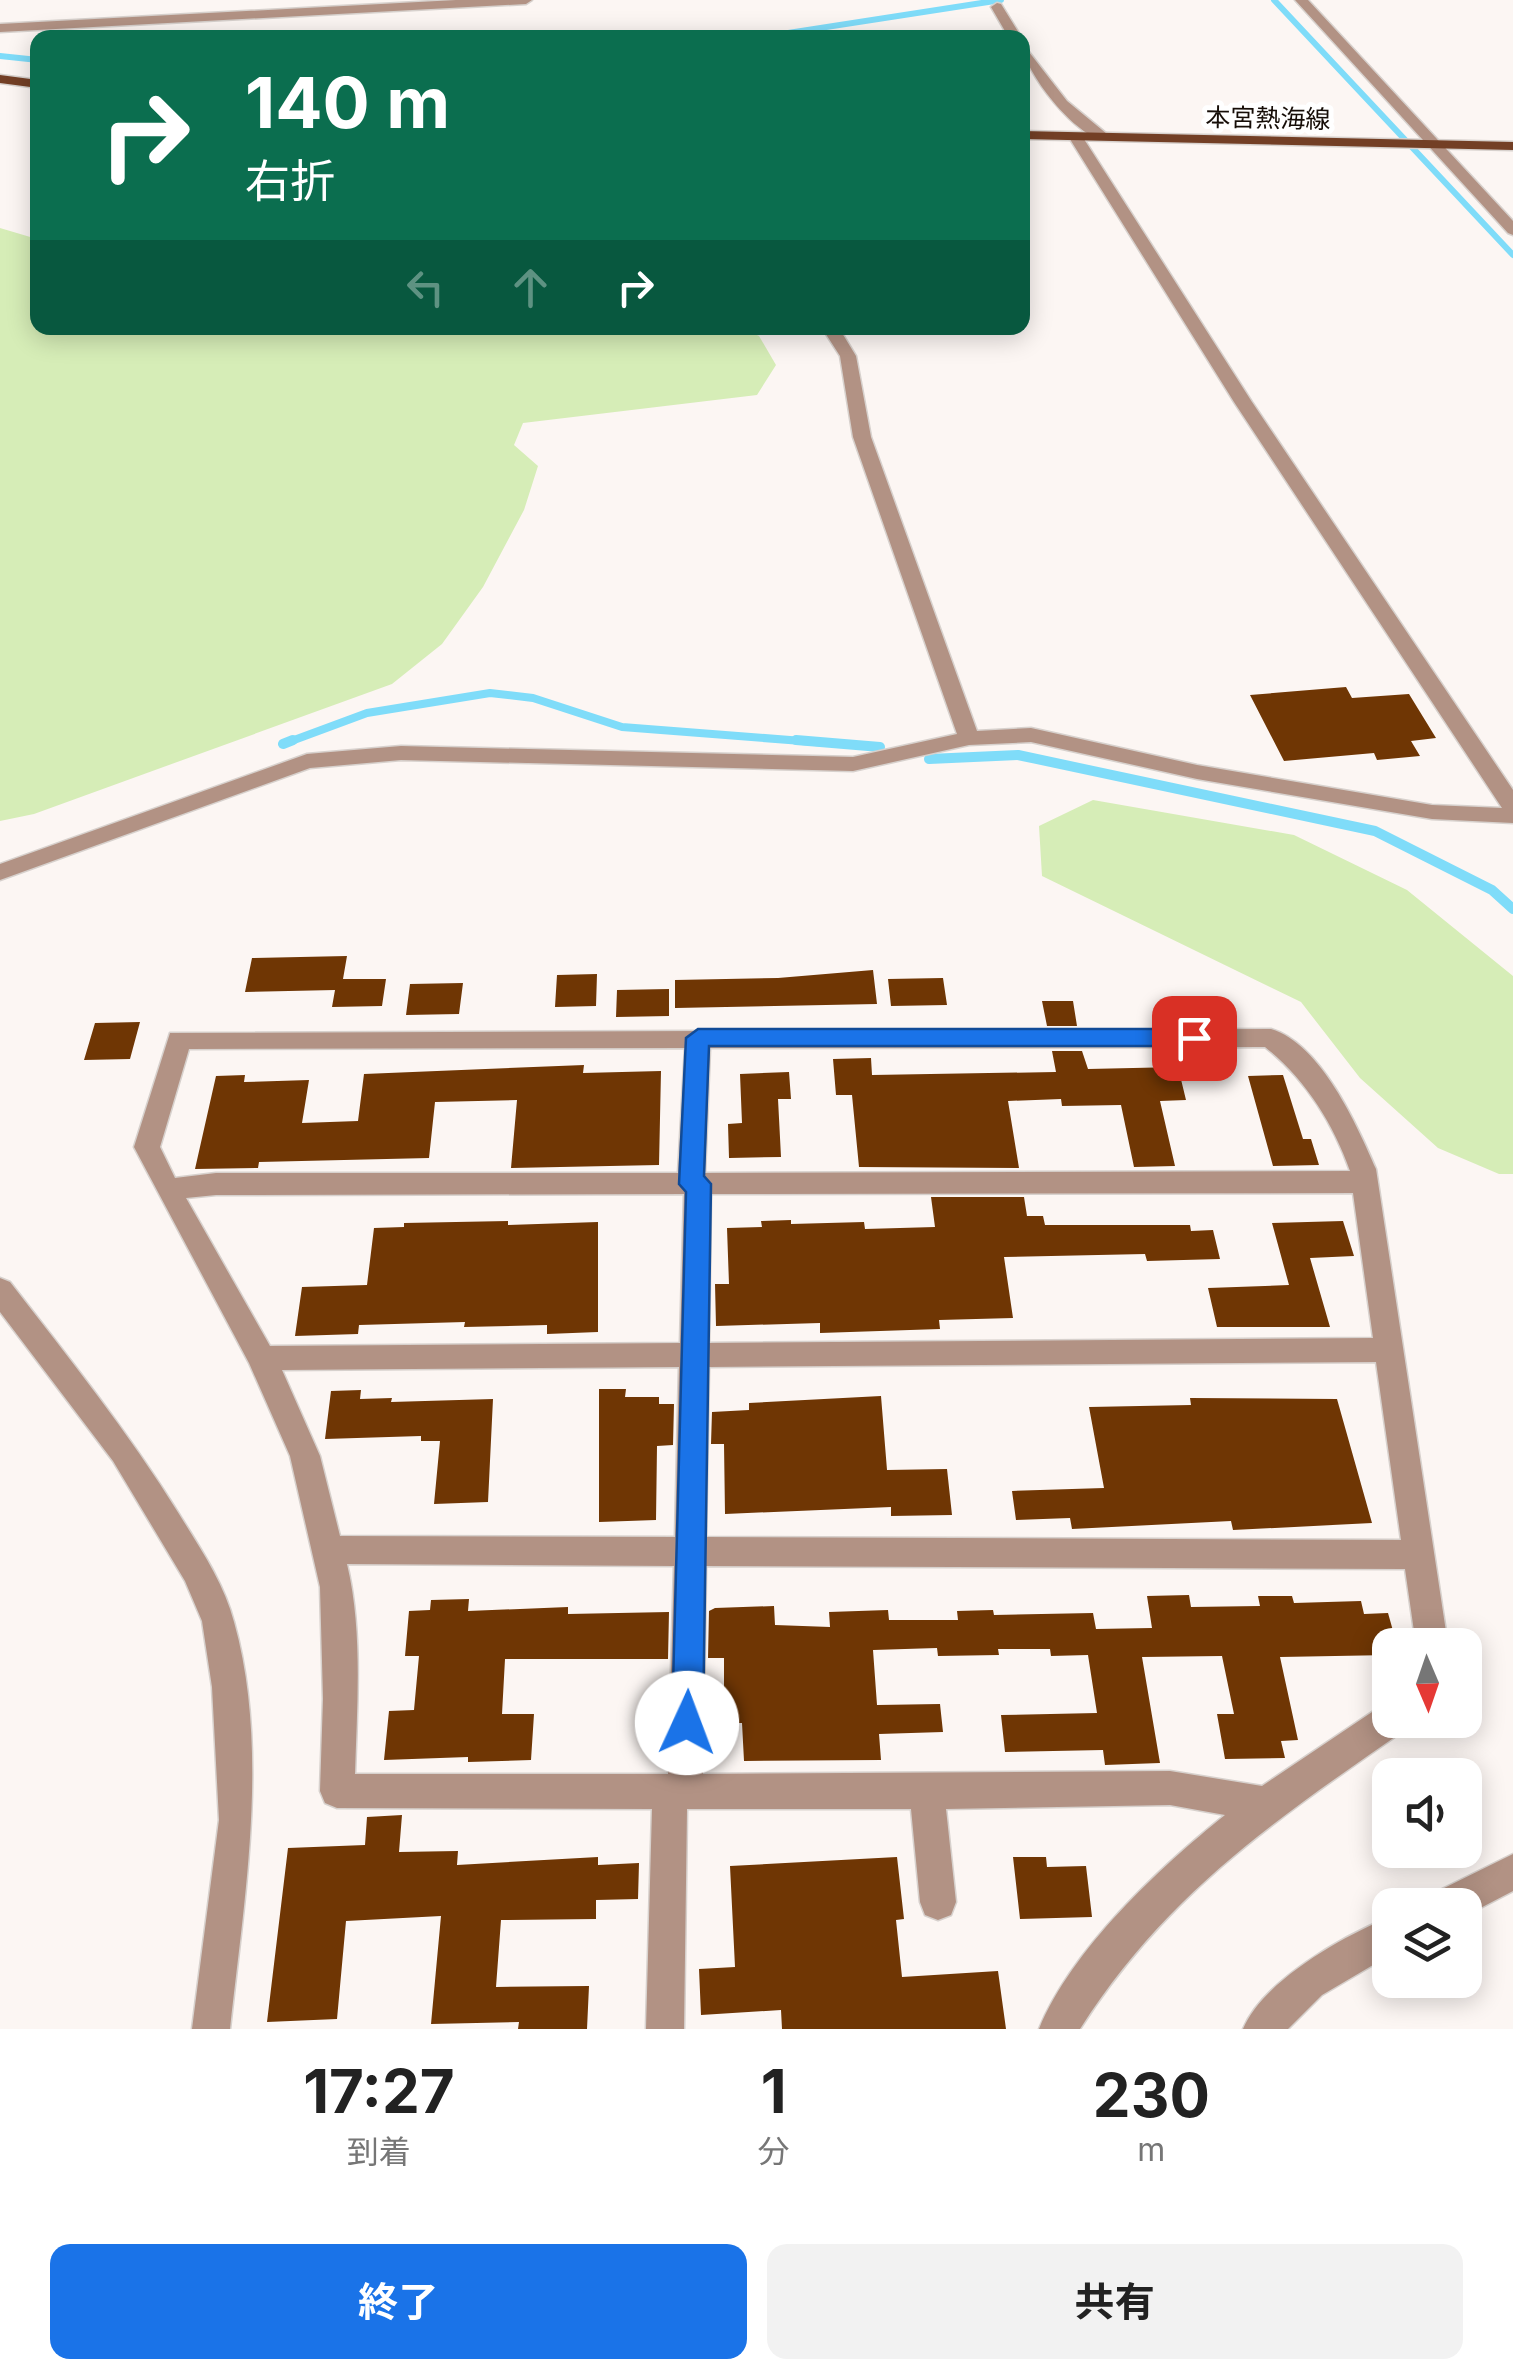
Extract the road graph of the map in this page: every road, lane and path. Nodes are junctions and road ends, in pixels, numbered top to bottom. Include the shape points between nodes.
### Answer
1 (526, 0) edge
2 (1301, 0) edge
3 (997, 8) dead end
4 (0, 28) edge
5 (1011, 30) edge
6 (1030, 58) edge
7 (0, 79) edge
8 (30, 83) edge
9 (1030, 136) edge
10 (1075, 136) junction
11 (1102, 137) junction
12 (1433, 144) junction
13 (1513, 146) edge
14 (1513, 230) edge
15 (838, 335) edge
16 (969, 738) junction
17 (1513, 806) edge
18 (1513, 816) edge
19 (0, 872) edge
20 (698, 1038) junction
21 (1365, 1182) junction
22 (695, 1184) junction
23 (166, 1190) junction
24 (0, 1290) edge
25 (1390, 1350) junction
26 (695, 1355) junction
27 (262, 1358) junction
28 (330, 1550) junction
29 (692, 1551) junction
30 (1420, 1556) junction
31 (1430, 1628) edge
32 (1372, 1732) edge
33 (678, 1792) junction
34 (927, 1792) junction
35 (1266, 1804) junction
36 (1513, 1872) edge
37 (1482, 1888) edge
38 (938, 1902) dead end
39 (1372, 1945) edge
40 (211, 2029) edge
41 (666, 2029) edge
42 (1058, 2029) edge
43 (1262, 2029) edge

1 - 4 street
2 - 12 street
3 - 5 street
6 - 11 street via 1062,104
7 - 8 main road
9 - 10 main road, 本宮熱海線
10 - 11 main road, 本宮熱海線
10 - 17 street via 1242,402
11 - 12 main road, 本宮熱海線
12 - 13 main road, 本宮熱海線
12 - 14 street
15 - 16 street via 848,356 862,437
16 - 18 street via 1031,736 1412,809
16 - 19 street via 853,764 401,752 307,761
20 - 21 street via 1271,1038 1300,1059 1334,1106
20 - 22 street
20 - 23 street via 179,1040 148,1146
21 - 22 street
21 - 25 street
22 - 23 street via 216,1184
22 - 26 street
23 - 27 street
24 - 40 street via 124,1452 198,1573 218,1621 229,1687 236,1820
25 - 26 street
25 - 30 street
26 - 27 street
26 - 29 street
27 - 28 street via 305,1456
28 - 29 street
28 - 33 street via 340,1698 336,1791
29 - 30 street
29 - 33 street
30 - 31 street
32 - 35 street
33 - 34 street
33 - 41 street
34 - 35 street via 1170,1788
34 - 38 street
35 - 42 street via 1195,1862 1088,1982
36 - 37 street
39 - 43 street via 1309,1982

